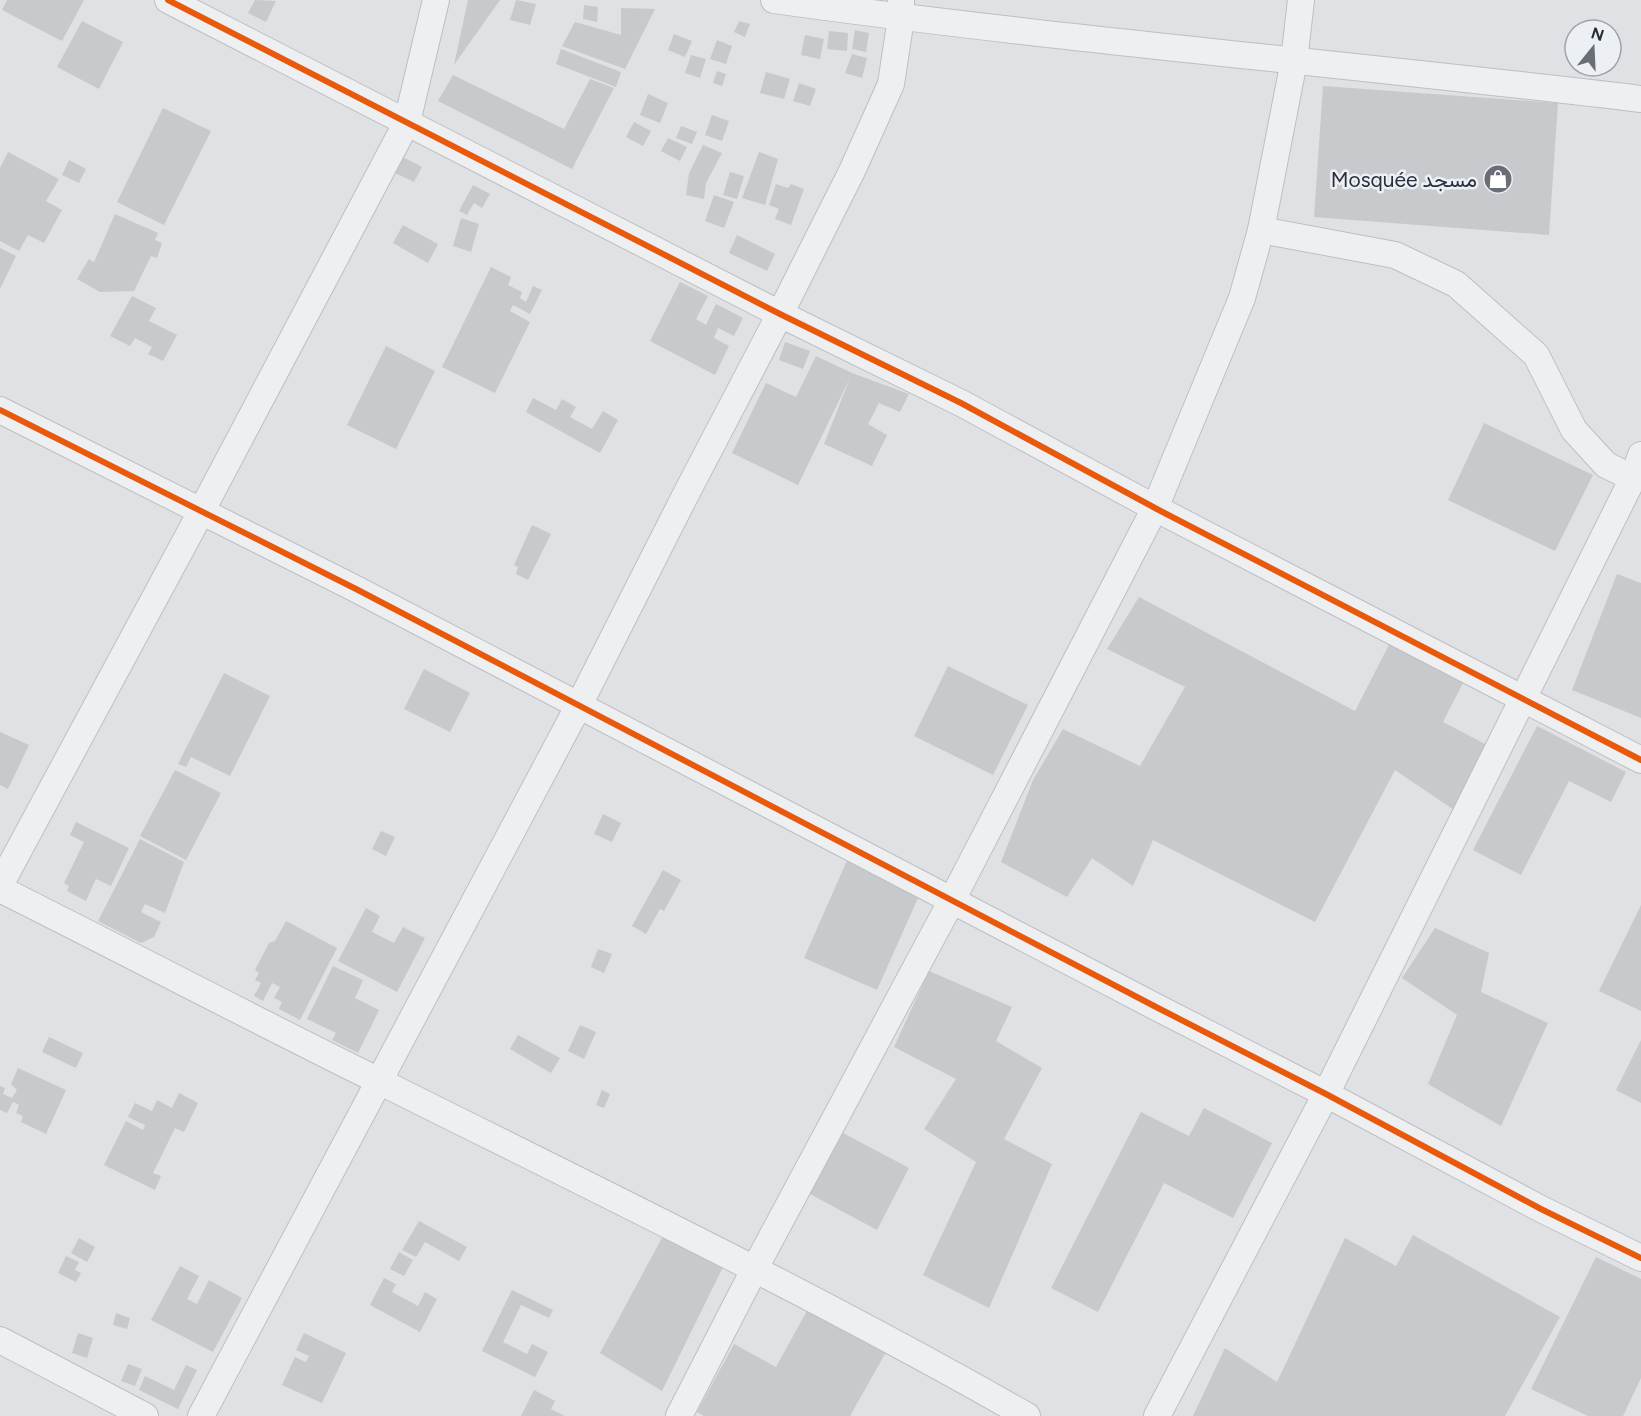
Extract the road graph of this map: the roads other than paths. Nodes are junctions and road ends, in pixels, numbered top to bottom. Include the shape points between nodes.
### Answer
1 (168, 0) edge
2 (436, 0) edge
3 (774, 0) edge
4 (1301, 0) edge
5 (901, 9) edge
6 (1294, 61) junction
7 (1641, 99) edge
8 (407, 122) junction
9 (1261, 230) junction
10 (780, 315) junction
11 (0, 410) edge
12 (1637, 466) edge
13 (1155, 508) junction
14 (201, 512) junction
15 (1524, 699) junction
16 (579, 705) junction
17 (1641, 760) edge
18 (0, 887) edge
19 (952, 900) junction
20 (379, 1081) junction
21 (1326, 1094) junction
22 (1641, 1258) edge
23 (754, 1270) junction
24 (0, 1340) edge
25 (145, 1416) edge
26 (201, 1416) edge
27 (679, 1416) edge
28 (1027, 1416) edge
29 (1157, 1416) edge

1 - 8 street
2 - 8 street
3 - 5 street
4 - 6 street
5 - 6 street
5 - 10 street via 891,84 882,108
6 - 7 street
6 - 9 street
8 - 10 street
8 - 14 street
9 - 12 street via 1395,255 1456,284 1536,355 1574,430 1606,465
9 - 13 street via 1242,297
10 - 13 street via 961,403
10 - 16 street
11 - 14 street
12 - 15 street
13 - 15 street
13 - 19 street
14 - 16 street
14 - 18 street
15 - 17 street
15 - 21 street
16 - 19 street
16 - 20 street
18 - 20 street
19 - 21 street
19 - 23 street
20 - 23 street
20 - 26 street
21 - 22 street
21 - 29 street
23 - 27 street
23 - 28 street
24 - 25 street

